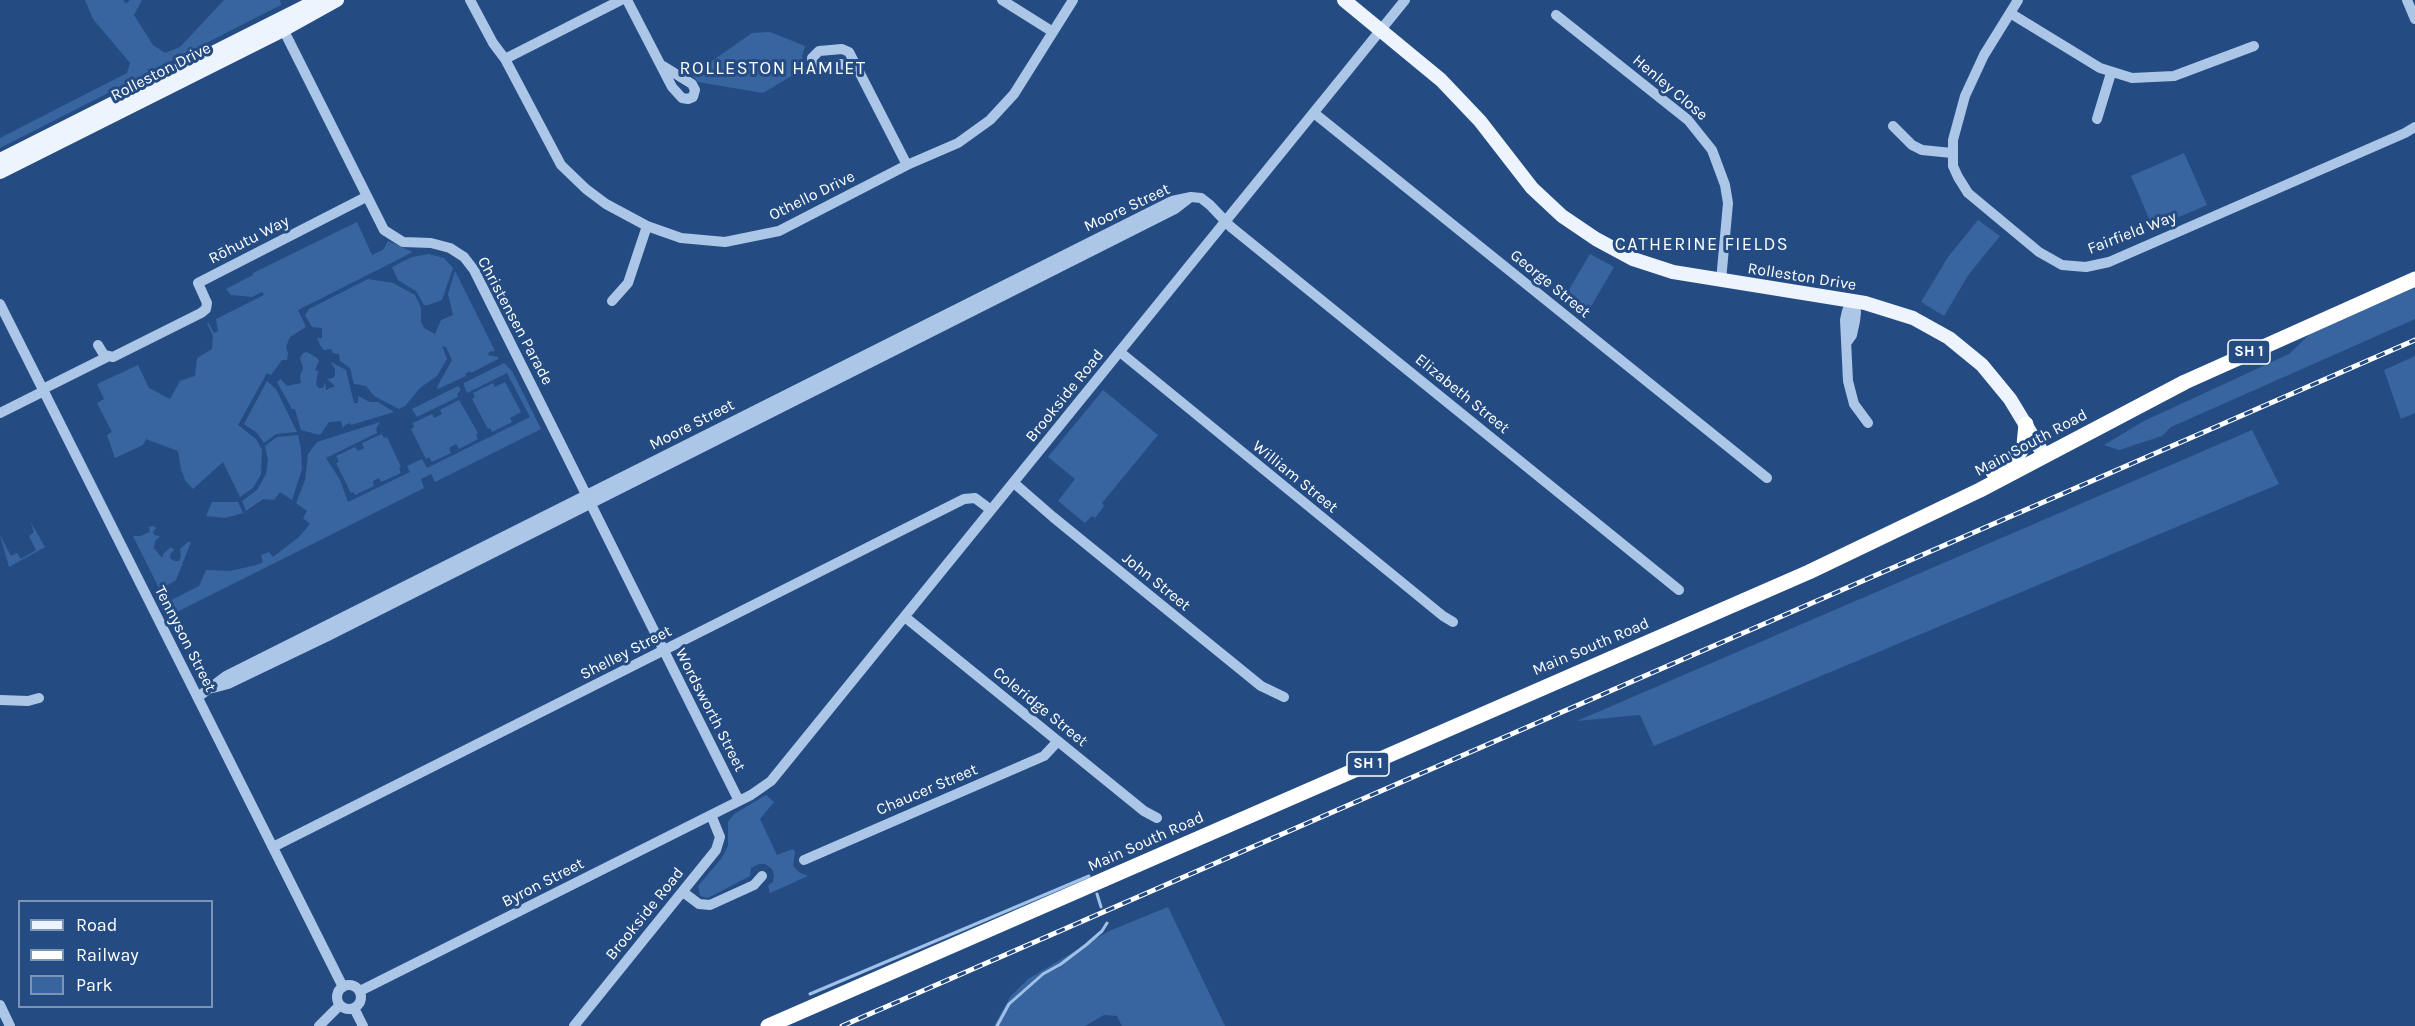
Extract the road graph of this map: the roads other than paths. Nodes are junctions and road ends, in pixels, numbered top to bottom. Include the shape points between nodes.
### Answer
1 (318, 0) edge
2 (337, 0) edge
3 (470, 0) edge
4 (478, 0) edge
5 (621, 0) edge
6 (627, 0) edge
7 (1002, 0) edge
8 (1073, 0) edge
9 (1344, 0) edge
10 (1406, 0) edge
11 (2018, 0) edge
12 (2407, 0) edge
13 (2010, 13) junction
14 (1556, 15) dead end
15 (2415, 19) edge
16 (280, 25) junction
17 (1381, 30) junction
18 (1053, 32) junction
19 (2254, 46) dead end
20 (503, 56) junction
21 (663, 66) dead end
22 (859, 72) dead end
23 (2111, 73) junction
24 (1314, 113) junction
25 (2097, 118) dead end
26 (1893, 126) dead end
27 (2415, 127) edge
28 (1952, 153) junction
29 (0, 160) edge
30 (907, 165) junction
31 (0, 172) edge
32 (366, 197) junction
33 (1226, 221) junction
34 (647, 226) junction
35 (2415, 279) edge
36 (1721, 281) junction
37 (612, 301) dead end
38 (1852, 301) junction
39 (0, 304) edge
40 (98, 345) dead end
41 (1120, 352) junction
42 (107, 358) junction
43 (43, 390) junction
44 (0, 413) edge
45 (1868, 423) dead end
46 (2026, 424) junction
47 (2044, 455) junction
48 (1767, 478) dead end
49 (1014, 483) junction
50 (587, 500) junction
51 (991, 510) junction
52 (1913, 523) junction
53 (1679, 590) dead end
54 (905, 617) junction
55 (1453, 622) dead end
56 (663, 651) junction
57 (198, 697) junction
58 (1284, 697) dead end
59 (39, 698) dead end
60 (0, 700) edge
61 (1058, 741) junction
62 (739, 801) junction
63 (711, 815) junction
64 (1157, 818) dead end
65 (273, 847) junction
66 (804, 860) dead end
67 (762, 876) dead end
68 (683, 892) junction
69 (343, 987) junction
70 (360, 992) junction
71 (0, 1005) edge
72 (340, 1005) junction
73 (354, 1008) junction
74 (10, 1026) edge
75 (319, 1026) edge
76 (363, 1026) edge
77 (574, 1026) edge
78 (770, 1026) edge

1 - 16 main road, Rolleston Drive
2 - 16 main road, Rolleston Drive
3 - 20 street, Othello Drive
4 - 20 street, Othello Drive
5 - 20 street
6 - 21 street
7 - 18 street
8 - 18 street, Othello Drive
9 - 17 main road, Rolleston Drive
10 - 17 street, Brookside Road
11 - 13 street, Fairfield Way
12 - 15 street
13 - 23 street
13 - 28 street, Fairfield Way via 1971,82
14 - 36 street, Henley Close via 1688,120 1712,150 1728,203
16 - 29 main road, Rolleston Drive
16 - 31 main road, Rolleston Drive
16 - 32 street, Christensen Parade
17 - 24 street, Brookside Road
17 - 36 main road, Rolleston Drive via 1471,110 1532,188 1573,224 1608,247 1646,264
18 - 30 street, Othello Drive via 1014,94 990,120 958,143
19 - 23 street via 2174,76 2144,79
20 - 34 street, Othello Drive via 561,165 606,204
22 - 30 street
23 - 25 street
24 - 33 street, Brookside Road
24 - 48 street, George Street
26 - 28 street via 1922,150
27 - 28 street, Fairfield Way via 2109,262 2086,267 2050,260 1994,216 1962,185
30 - 34 street, Othello Drive via 779,231 764,235 725,242 681,237
32 - 42 street, Rōhutu Way via 194,284 206,300 204,312
32 - 50 street, Christensen Parade via 390,236 403,242 441,245 470,264
33 - 41 street, Brookside Road
33 - 50 street, Moore Street via 1201,198 1172,201
33 - 53 street, Elizabeth Street
34 - 37 street via 628,283
35 - 47 highway, Main South Road / SH 1 via 2224,363
36 - 38 main road, Rolleston Drive
38 - 45 street via 1845,320 1849,389
38 - 46 main road, Rolleston Drive via 1903,314 1949,338 1992,375
39 - 43 street, Tennyson Street
40 - 42 street
41 - 49 street, Brookside Road
41 - 55 street, William Street
42 - 43 street, Rōhutu Way
43 - 44 street, Rōhutu Way
43 - 57 street, Tennyson Street
46 - 47 main road, Rolleston Drive
46 - 52 highway via 2024,445 2014,459 1923,512
47 - 52 highway, Main South Road / SH 1
49 - 51 street, Brookside Road
49 - 58 street, John Street via 1261,686
50 - 56 street, Wordsworth Street
50 - 57 street, Moore Street via 226,676
51 - 54 street, Brookside Road
51 - 56 street, Shelley Street via 975,498 964,499
52 - 78 highway, Main South Road / SH 1
54 - 61 street, Coleridge Street
54 - 62 street, Brookside Road via 776,775
56 - 62 street, Wordsworth Street
56 - 65 street, Shelley Street
57 - 65 street, Tennyson Street
59 - 60 street
61 - 64 street, Coleridge Street
61 - 66 street, Chaucer Street via 1044,756
62 - 63 street, Byron Street
63 - 68 street, Brookside Road via 719,833 718,847
63 - 70 street, Byron Street
65 - 69 street, Tennyson Street
67 - 68 street via 754,885 710,905 699,904
68 - 77 street, Brookside Road
69 - 70 street via 351,986
69 - 72 street via 338,993
70 - 73 street via 361,999
71 - 74 street
72 - 73 street
72 - 75 street
73 - 76 street

